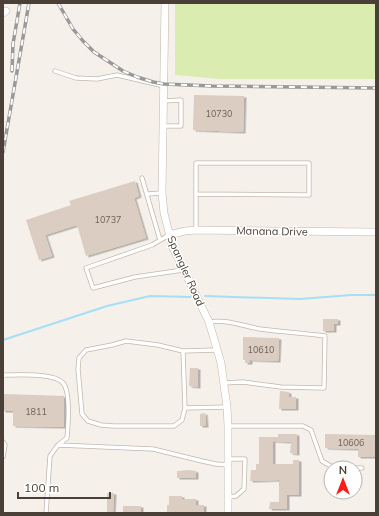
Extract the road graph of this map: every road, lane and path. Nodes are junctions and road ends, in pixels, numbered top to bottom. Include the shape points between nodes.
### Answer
1 (165, 3) edge
2 (55, 71) dead end
3 (164, 86) junction
4 (164, 101) junction
5 (163, 126) junction
6 (142, 178) dead end
7 (162, 193) junction
8 (147, 194) junction
9 (196, 194) junction
10 (196, 230) junction
11 (376, 232) edge
12 (169, 235) junction
13 (160, 240) junction
14 (183, 270) junction
15 (209, 322) junction
16 (218, 350) junction
17 (183, 351) junction
18 (3, 376) edge
19 (224, 383) junction
20 (227, 407) junction
21 (185, 408) junction
22 (228, 426) junction
23 (3, 442) edge
24 (58, 445) junction
25 (3, 458) edge
26 (323, 461) edge
27 (228, 462) junction
28 (228, 497) junction
29 (46, 513) edge
30 (228, 513) edge

1 - 3 street, Spangler Road
2 - 3 lane via 76,78 97,79 117,75
3 - 4 street, Spangler Road
4 - 5 street, Spangler Road
4 - 5 lane via 181,100 181,126
5 - 7 street, Spangler Road
6 - 8 lane
7 - 8 lane
7 - 12 street, Spangler Road
8 - 13 lane
9 - 9 lane via 196,162 309,163 309,196
9 - 10 lane
10 - 11 street, Manana Drive
10 - 12 street, Manana Drive
12 - 13 lane
12 - 14 street, Spangler Road
13 - 14 lane via 86,268 93,288 135,277
14 - 15 street, Spangler Road
15 - 16 street, Spangler Road
15 - 19 lane via 232,322 261,329 325,336 324,388
16 - 17 lane
16 - 19 street, Spangler Road
17 - 21 lane
17 - 21 lane via 126,341 86,350 79,358 78,369 82,414 88,421 114,426 174,426 182,420
18 - 24 lane via 54,378 63,384 67,392 67,438
19 - 20 street, Spangler Road
20 - 21 lane
20 - 22 street, Spangler Road
22 - 26 lane via 303,426 311,430
22 - 27 street, Spangler Road
23 - 25 lane
24 - 27 lane via 153,448 216,464
24 - 29 lane via 50,456
27 - 28 street, Spangler Road
27 - 28 lane via 245,459 244,489 236,496
28 - 30 street, Spangler Road

